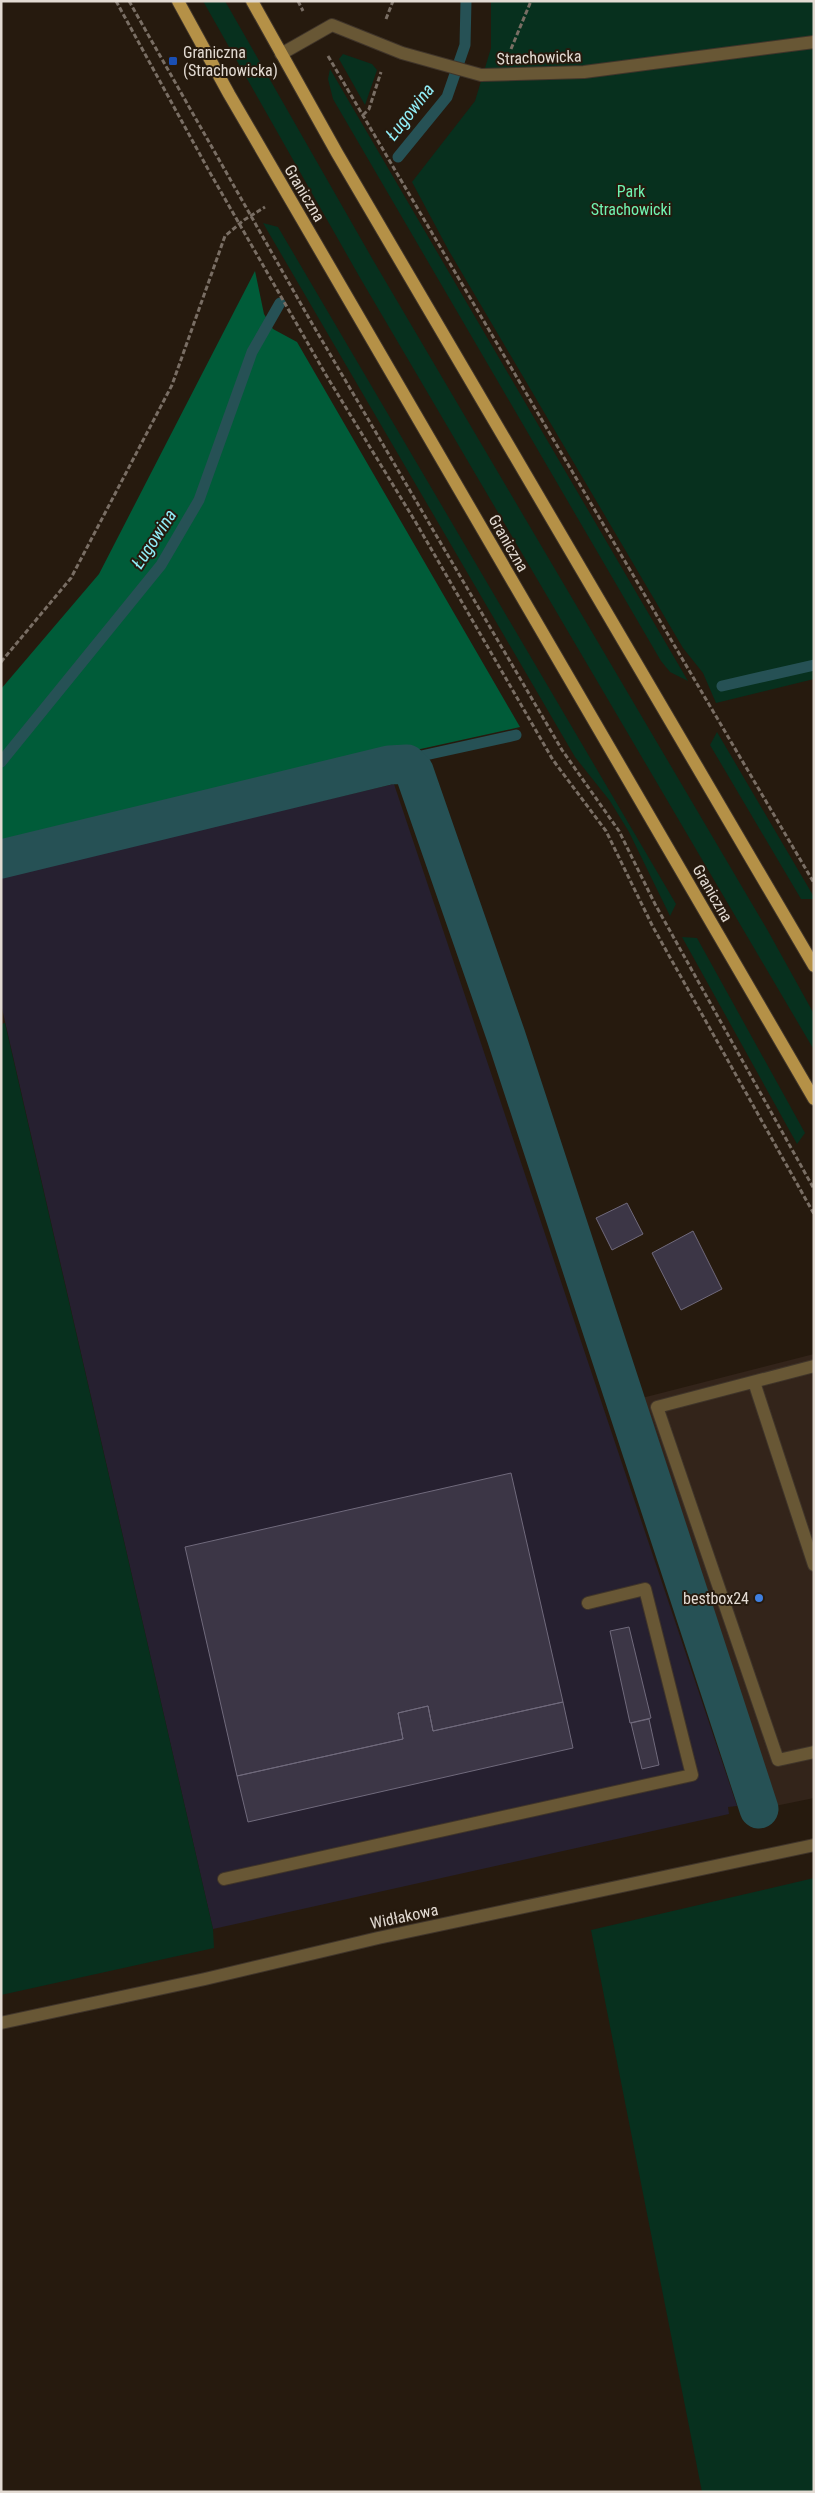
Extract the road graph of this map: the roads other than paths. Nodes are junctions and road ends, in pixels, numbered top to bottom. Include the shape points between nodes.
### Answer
1 (178, 1) edge
2 (252, 1) edge
3 (814, 42) edge
4 (281, 54) junction
5 (814, 966) edge
6 (814, 1099) edge
7 (814, 1366) edge
8 (754, 1382) junction
9 (814, 1565) edge
10 (588, 1603) dead end
11 (814, 1752) edge
12 (814, 1845) edge
13 (224, 1879) dead end
14 (1, 2023) edge

1 - 6 main road, Graniczna
2 - 4 main road
3 - 4 street, Strachowicka via 584,72 504,76 481,75 402,53 332,25
4 - 5 main road
7 - 8 street
8 - 9 street
8 - 11 street via 657,1407 778,1760
10 - 13 street via 646,1589 692,1775
12 - 14 street, Widłakowa

